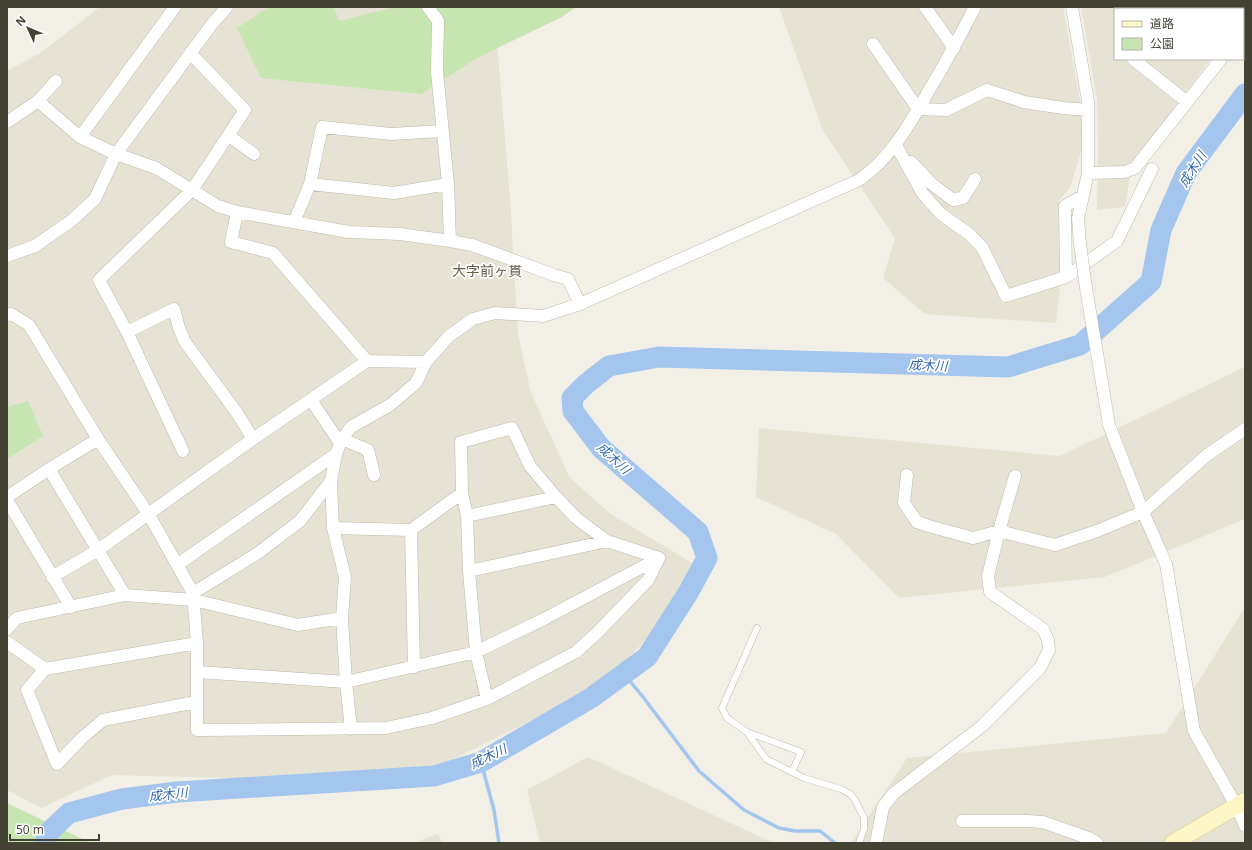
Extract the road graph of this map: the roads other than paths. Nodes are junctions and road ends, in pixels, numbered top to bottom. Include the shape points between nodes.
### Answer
1 (176, 7) edge
2 (228, 7) edge
3 (428, 7) edge
4 (925, 7) edge
5 (975, 7) edge
6 (1072, 7) edge
7 (874, 44) dead end
8 (954, 48) junction
9 (190, 53) junction
10 (1134, 60) edge
11 (1220, 60) edge
12 (56, 81) dead end
13 (38, 101) junction
14 (1187, 102) junction
15 (918, 110) junction
16 (1088, 110) junction
17 (7, 122) edge
18 (442, 131) junction
19 (229, 136) junction
20 (80, 137) junction
21 (896, 145) junction
22 (116, 154) junction
23 (254, 154) dead end
24 (1152, 169) dead end
25 (1088, 173) junction
26 (975, 179) dead end
27 (310, 184) junction
28 (448, 184) junction
29 (192, 190) junction
30 (1083, 196) junction
31 (237, 212) junction
32 (294, 222) junction
33 (450, 241) junction
34 (7, 256) edge
35 (1066, 277) junction
36 (580, 304) junction
37 (7, 315) edge
38 (127, 332) junction
39 (367, 361) junction
40 (426, 362) junction
41 (311, 400) junction
42 (1245, 429) edge
43 (98, 439) junction
44 (253, 439) junction
45 (339, 445) junction
46 (183, 451) dead end
47 (50, 469) junction
48 (374, 475) dead end
49 (908, 475) dead end
50 (1015, 476) dead end
51 (331, 481) junction
52 (462, 493) junction
53 (556, 497) junction
54 (7, 499) edge
55 (1143, 512) junction
56 (149, 514) junction
57 (467, 516) junction
58 (333, 528) junction
59 (411, 530) junction
60 (999, 531) junction
61 (607, 541) junction
62 (98, 550) junction
63 (659, 558) junction
64 (177, 565) junction
65 (469, 571) junction
66 (52, 577) junction
67 (125, 595) junction
68 (194, 597) junction
69 (71, 607) junction
70 (342, 618) junction
71 (758, 628) dead end
72 (7, 629) edge
73 (7, 642) edge
74 (197, 643) junction
75 (476, 652) junction
76 (414, 667) junction
77 (45, 669) junction
78 (198, 672) junction
79 (346, 682) junction
80 (487, 699) junction
81 (196, 702) junction
82 (351, 729) junction
83 (747, 732) junction
84 (792, 772) junction
85 (1241, 804) edge
86 (962, 821) dead end
87 (1245, 826) edge
88 (860, 843) edge
89 (876, 843) edge
90 (1096, 843) edge
91 (1173, 843) edge

1 - 20 street
2 - 9 street
3 - 18 street via 438,21 437,72
4 - 8 street
5 - 8 street
6 - 16 street
7 - 15 street
8 - 15 street
9 - 19 street via 245,110
9 - 22 street
10 - 14 street
11 - 14 street
12 - 13 street
13 - 17 street
13 - 20 street
14 - 25 street via 1135,168 1125,172
15 - 16 street via 946,110 987,90 1024,102
15 - 21 street
16 - 25 street
18 - 27 street via 391,134 322,127
18 - 28 street
19 - 23 street
19 - 29 street
20 - 22 street
21 - 26 street via 932,184 953,200 963,198
21 - 35 street via 923,194 941,214 982,247 1006,296
21 - 36 street via 859,180
22 - 29 street via 156,168
22 - 34 street via 95,199 71,221 35,246
24 - 35 street via 1117,241
25 - 30 street
27 - 28 street via 394,193
27 - 32 street
28 - 33 street
29 - 31 street via 218,206
29 - 38 street via 99,280
30 - 35 street via 1065,206
30 - 55 street, bridge via 1078,218 1080,244 1109,425
31 - 32 street
31 - 39 street via 231,242 273,253
32 - 33 street via 349,232 400,234
33 - 36 street via 472,245 568,279
36 - 40 street via 543,316 495,313 473,319 449,336
37 - 43 street via 11,314 29,325
38 - 44 street via 174,309 185,342
38 - 46 street
39 - 40 street
39 - 41 street
40 - 45 street via 416,383 390,405 351,427
41 - 44 street
41 - 45 street
42 - 55 street via 1208,455
43 - 47 street
43 - 56 street
44 - 56 street
45 - 48 street via 368,450
45 - 51 street
45 - 64 street
47 - 54 street
47 - 62 street
49 - 60 street via 904,503 917,522 973,538
50 - 60 street
51 - 58 street
51 - 68 street via 300,521
52 - 53 street via 461,442 512,428 530,466
52 - 57 street
52 - 59 street
53 - 57 street
53 - 61 street via 576,518
54 - 66 street
55 - 60 street via 1055,545
55 - 85 street via 1166,564 1194,731
56 - 62 street
56 - 64 street
57 - 65 street
58 - 59 street
58 - 70 street via 346,578
59 - 76 street
60 - 89 street via 988,576 990,592 1043,629 1049,650 1040,668 982,726 893,794 883,807
61 - 63 street
61 - 65 street
62 - 66 street
62 - 67 street
63 - 75 street via 544,620
63 - 80 street via 648,580 576,652
64 - 68 street
65 - 75 street
66 - 69 street
67 - 68 street
67 - 69 street
68 - 70 street via 298,625
68 - 74 street
69 - 72 street via 17,618
70 - 79 street
71 - 83 lane via 722,708 727,718
73 - 77 street
74 - 77 street
74 - 78 street
75 - 76 street
75 - 80 street
76 - 79 street
77 - 81 street via 28,690 57,764 103,720
78 - 79 street
78 - 81 street
79 - 82 street
80 - 82 street via 432,718 386,728
81 - 82 street via 197,730
83 - 84 lane via 766,759
83 - 84 lane via 801,752
84 - 88 lane via 850,794 864,818
85 - 87 street
85 - 91 main road
86 - 90 street via 1043,822

